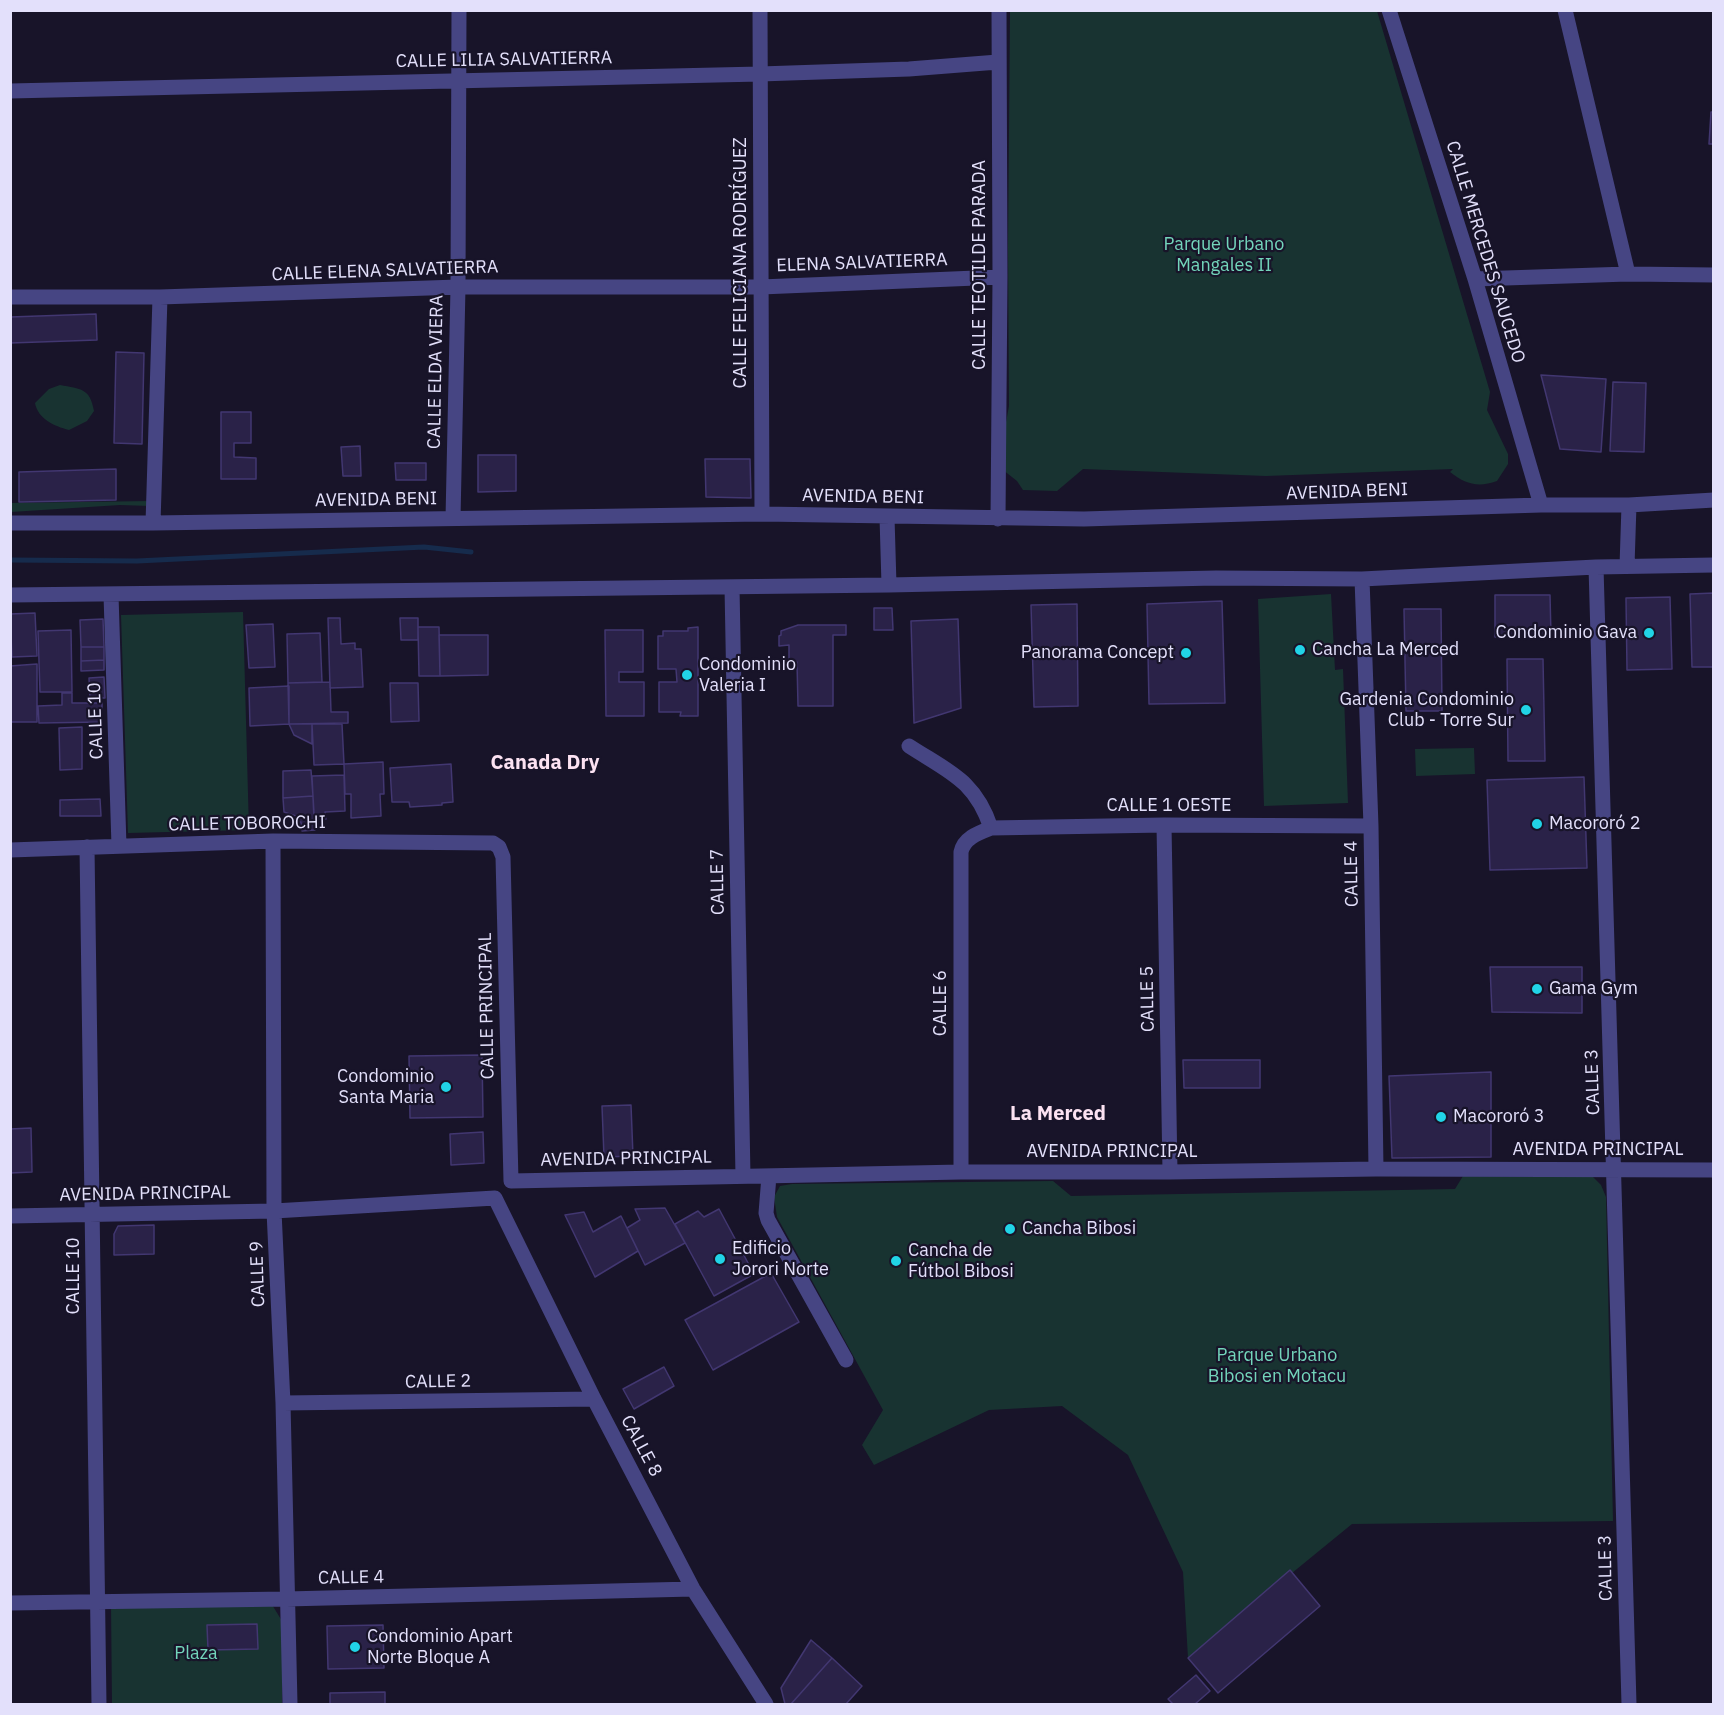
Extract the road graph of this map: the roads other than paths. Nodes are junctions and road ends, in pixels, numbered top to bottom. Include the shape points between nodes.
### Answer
1 (459, 10) edge
2 (760, 10) edge
3 (999, 10) edge
4 (1389, 10) edge
5 (1565, 10) edge
6 (999, 62) junction
7 (760, 74) junction
8 (459, 81) junction
9 (10, 91) edge
10 (1628, 274) junction
11 (1713, 274) edge
12 (1000, 278) junction
13 (1475, 279) junction
14 (458, 287) junction
15 (761, 287) junction
16 (10, 297) edge
17 (160, 297) junction
18 (1713, 500) edge
19 (1541, 505) junction
20 (1629, 505) junction
21 (762, 514) junction
22 (453, 518) junction
23 (887, 518) junction
24 (998, 519) junction
25 (153, 523) junction
26 (14, 524) edge
27 (1713, 565) edge
28 (1627, 566) junction
29 (1596, 567) junction
30 (1362, 579) junction
31 (889, 585) junction
32 (732, 587) junction
33 (10, 595) edge
34 (111, 595) junction
35 (909, 746) dead end
36 (1164, 825) junction
37 (1371, 826) junction
38 (991, 828) junction
39 (969, 838) joint
40 (273, 842) junction
41 (483, 842) joint
42 (119, 846) junction
43 (87, 847) junction
44 (10, 850) edge
45 (1376, 1169) junction
46 (1615, 1169) junction
47 (1713, 1170) edge
48 (961, 1172) junction
49 (1170, 1172) junction
50 (743, 1176) junction
51 (770, 1176) junction
52 (511, 1181) junction
53 (495, 1198) junction
54 (274, 1211) junction
55 (93, 1215) junction
56 (10, 1216) edge
57 (846, 1360) dead end
58 (594, 1399) junction
59 (283, 1403) junction
60 (693, 1589) junction
61 (286, 1599) junction
62 (96, 1601) junction
63 (10, 1603) edge
64 (99, 1704) edge
65 (290, 1704) edge
66 (766, 1704) edge
67 (1629, 1704) edge

1 - 8 street, CALLE ELDA VIERA
2 - 7 street, CALLE FELICIANA RODRÍGUEZ
3 - 6 street, CALLE TEOTILDE PARADA
4 - 13 street, CALLE MERCEDES SAUCEDO
5 - 10 street
6 - 7 street, CALLE LILIA SALVATIERRA
6 - 12 street, CALLE TEOTILDE PARADA
7 - 8 street, CALLE LILIA SALVATIERRA
7 - 15 street, CALLE FELICIANA RODRÍGUEZ
8 - 9 street, CALLE LILIA SALVATIERRA
8 - 14 street, CALLE ELDA VIERA
10 - 11 street
10 - 13 street
12 - 15 street, ELENA SALVATIERRA
12 - 24 street, CALLE TEOTILDE PARADA
13 - 19 street, CALLE MERCEDES SAUCEDO
14 - 15 street, CALLE ELENA SALVATIERRA
14 - 17 street, CALLE ELENA SALVATIERRA
14 - 22 street, CALLE ELDA VIERA
15 - 21 street, CALLE FELICIANA RODRÍGUEZ
16 - 17 street, CALLE ELENA SALVATIERRA
17 - 25 street
18 - 20 street, AVENIDA BENI
19 - 20 street, AVENIDA BENI
19 - 24 street, AVENIDA BENI via 1201,517
20 - 28 street
21 - 22 street, AVENIDA BENI
21 - 23 street, AVENIDA BENI
22 - 25 street, AVENIDA BENI
23 - 24 street, AVENIDA BENI
23 - 31 street
25 - 26 street, AVENIDA BENI
27 - 28 street
28 - 29 street
29 - 30 street
29 - 46 street, CALLE 3
30 - 31 street
30 - 37 street, CALLE 4
31 - 32 street
32 - 34 street
32 - 50 street, CALLE 7
33 - 34 street
34 - 42 street, CALLE 10
35 - 38 street via 970,786 986,811
36 - 37 street, CALLE 1 OESTE
36 - 38 street, CALLE 1 OESTE
36 - 49 street, CALLE 5
37 - 45 street, CALLE 4
38 - 39 street, CALLE 1 OESTE
39 - 48 street, CALLE 6 via 960,852
40 - 41 street, CALLE TOBOROCHI
40 - 42 street, CALLE TOBOROCHI
40 - 54 street, CALLE 9
41 - 52 street, CALLE PRINCIPAL via 493,843 503,857
42 - 43 street, CALLE TOBOROCHI
43 - 44 street, CALLE TOBOROCHI
43 - 55 street, CALLE 10
45 - 46 street, AVENIDA PRINCIPAL
45 - 49 street, AVENIDA PRINCIPAL
46 - 47 street, AVENIDA PRINCIPAL
46 - 67 street, CALLE 3
48 - 49 street, AVENIDA PRINCIPAL
48 - 51 street, AVENIDA PRINCIPAL
50 - 51 street, AVENIDA PRINCIPAL
50 - 52 street, AVENIDA PRINCIPAL
51 - 57 street via 768,1220
52 - 53 street
53 - 54 street, AVENIDA PRINCIPAL
53 - 58 street, CALLE 8
54 - 55 street, AVENIDA PRINCIPAL
54 - 59 street, CALLE 9
55 - 56 street, AVENIDA PRINCIPAL
55 - 62 street, CALLE 10
58 - 59 street, CALLE 2
58 - 60 street, CALLE 8
59 - 61 street, CALLE 9
60 - 61 street, CALLE 4
60 - 66 street, CALLE 8
61 - 62 street, CALLE 4
61 - 65 street, CALLE 9
62 - 63 street, CALLE 4
62 - 64 street, CALLE 10

